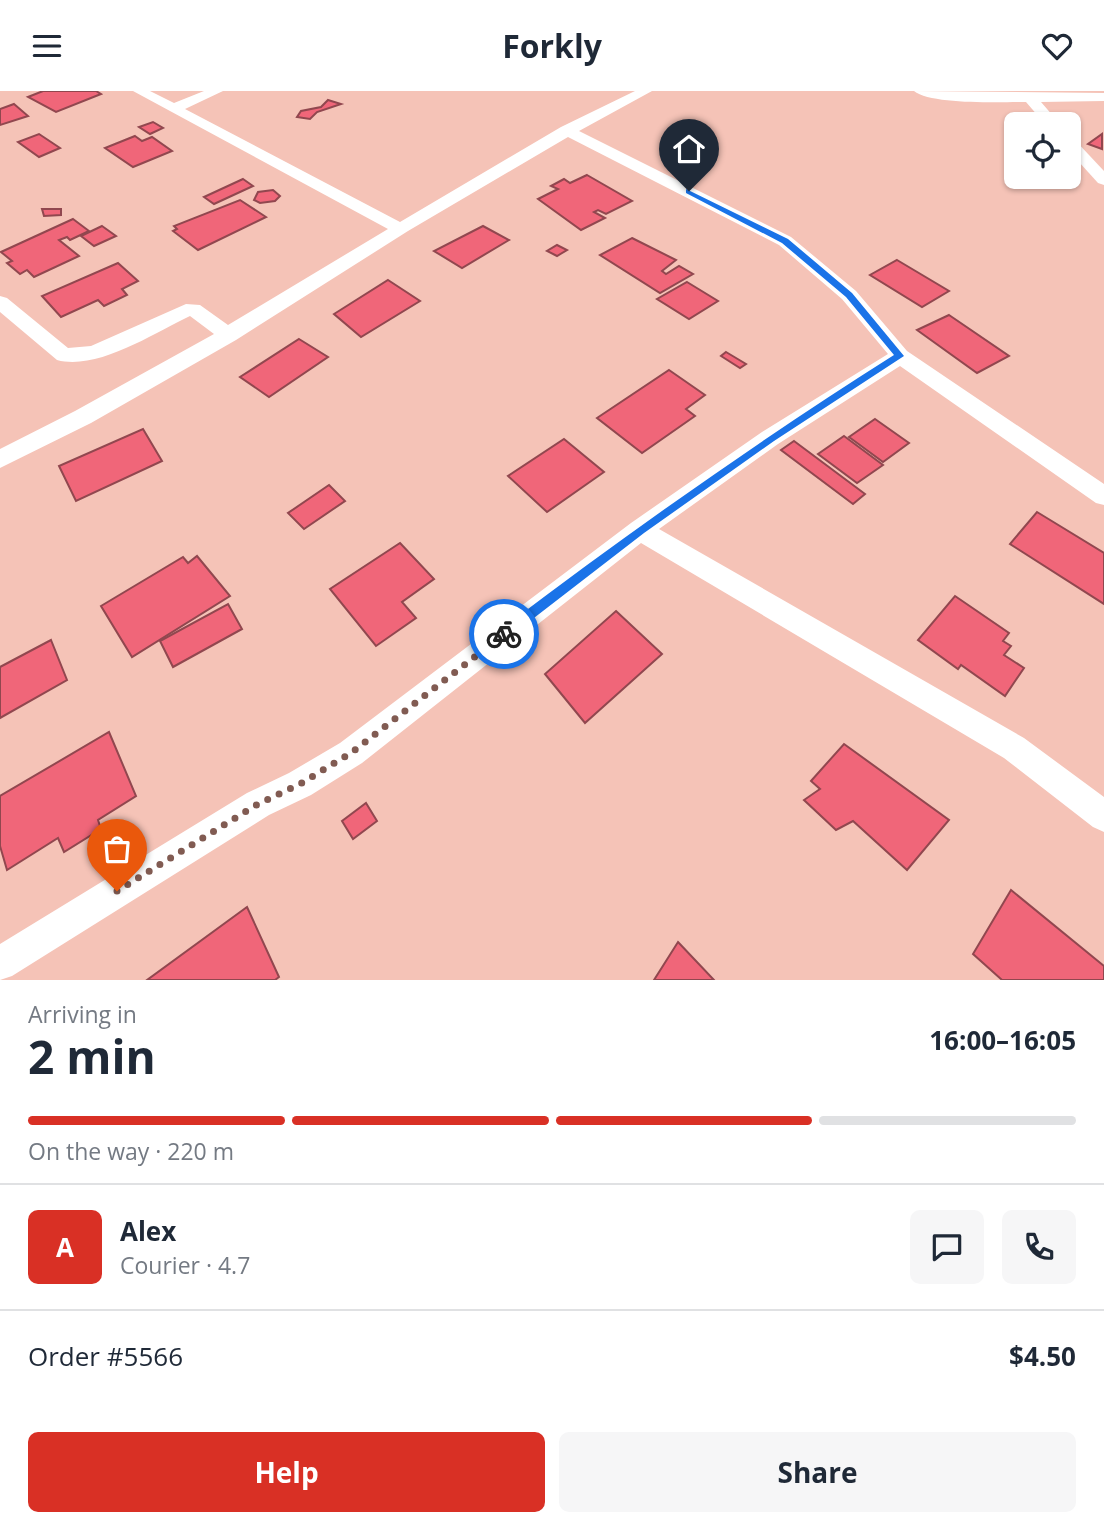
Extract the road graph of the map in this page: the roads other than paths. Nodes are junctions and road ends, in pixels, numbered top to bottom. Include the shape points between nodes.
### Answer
1 (140, 91) edge
2 (216, 91) edge
3 (645, 91) edge
4 (921, 91) edge
5 (964, 94) edge
6 (1104, 97) edge
7 (1030, 98) junction
8 (173, 109) junction
9 (1042, 112) edge
10 (566, 130) junction
11 (1081, 155) edge
12 (1104, 180) edge
13 (400, 228) junction
14 (0, 302) edge
15 (229, 335) junction
16 (900, 356) junction
17 (0, 459) edge
18 (1104, 496) edge
19 (640, 530) junction
20 (1104, 816) edge
21 (0, 964) edge

1 - 8 street
2 - 8 street
3 - 10 street
4 - 5 street
5 - 7 street
6 - 7 street
7 - 9 street
8 - 13 street
10 - 13 street
10 - 16 street via 785,241 849,295
11 - 12 street
13 - 15 street
14 - 15 street via 64,355 94,353 193,309
15 - 17 street
16 - 18 street
16 - 19 street via 770,438
19 - 20 street via 1014,748
19 - 21 street via 351,753 258,804

